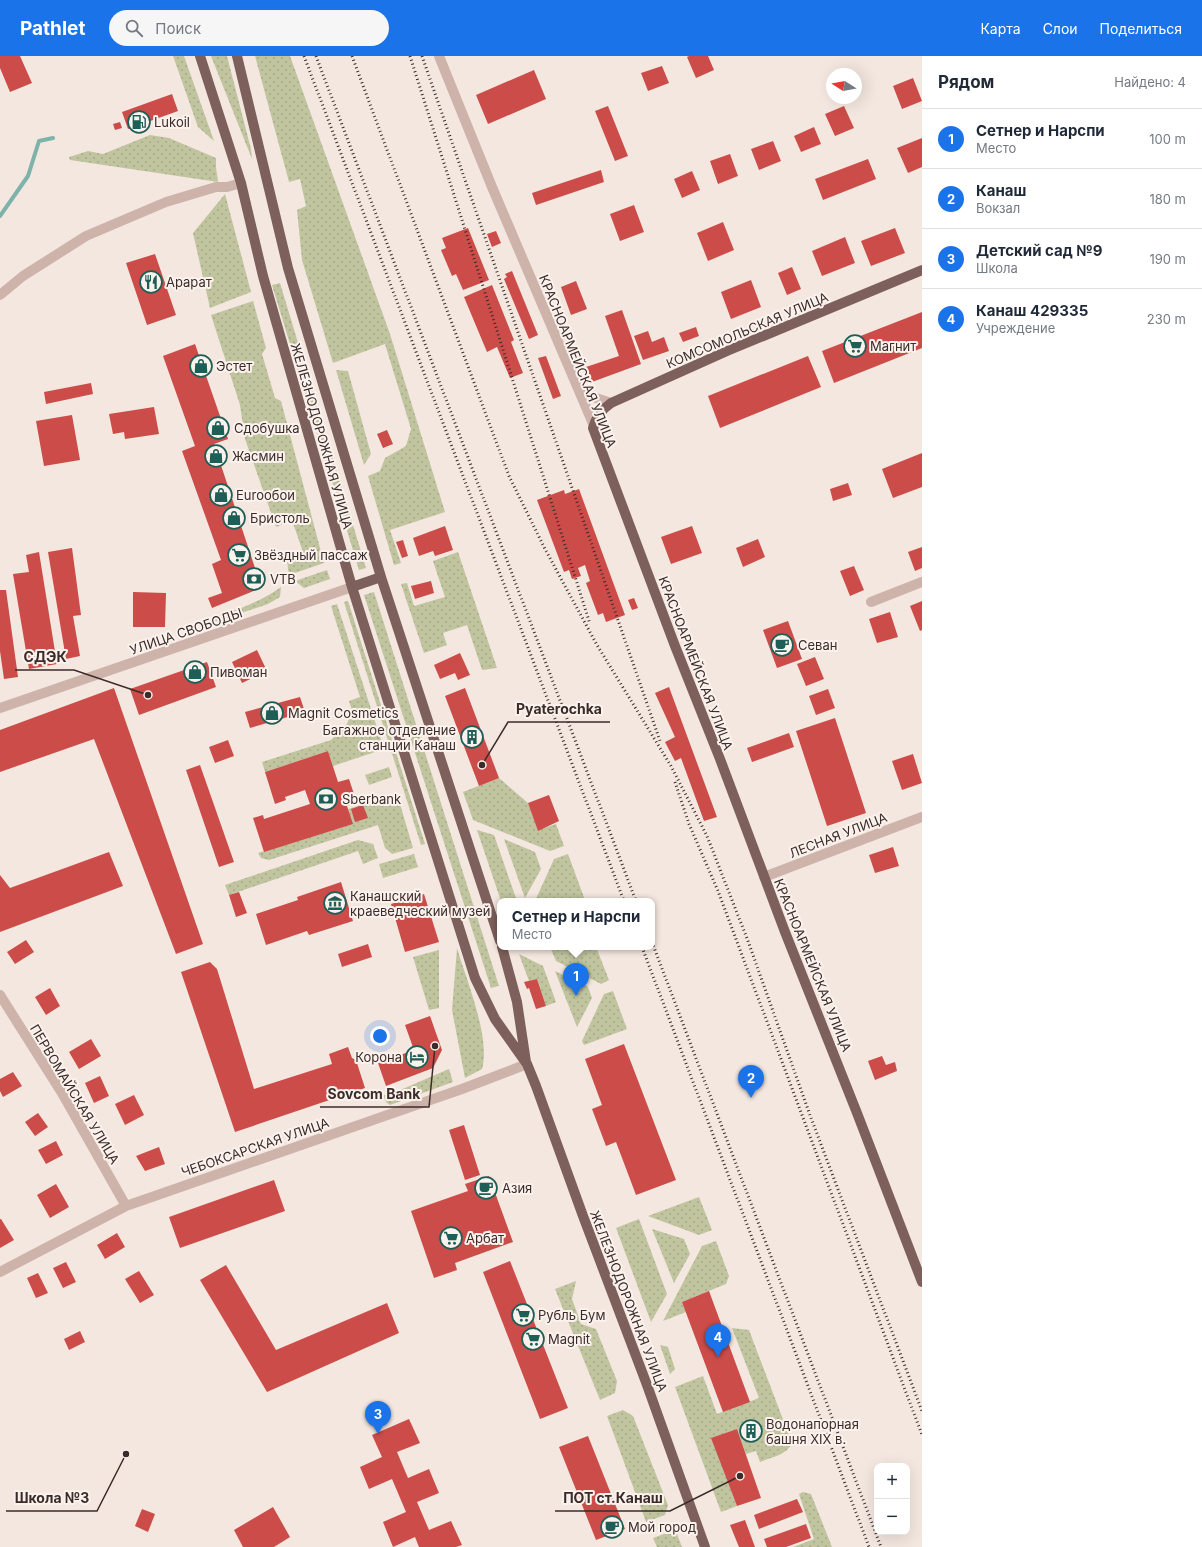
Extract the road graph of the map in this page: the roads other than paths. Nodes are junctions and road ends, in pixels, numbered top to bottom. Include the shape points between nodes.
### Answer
1 (200, 56) edge
2 (237, 56) edge
3 (439, 56) edge
4 (242, 183) junction
5 (922, 270) edge
6 (0, 295) edge
7 (576, 385) junction
8 (611, 403) junction
9 (594, 426) junction
10 (381, 577) junction
11 (922, 582) edge
12 (352, 587) junction
13 (871, 602) dead end
14 (0, 708) edge
15 (922, 817) edge
16 (764, 877) junction
17 (497, 932) edge
18 (503, 950) edge
19 (0, 995) edge
20 (527, 1064) junction
21 (126, 1206) junction
22 (0, 1272) edge
23 (922, 1282) edge
24 (705, 1547) edge

1 - 4 main road, ЖЕЛЕЗНОДОРОЖНАЯ УЛИЦА
2 - 10 main road, ЖЕЛЕЗНОДОРОЖНАЯ УЛИЦА via 288,268
3 - 7 street, КРАСНОАРМЕЙСКАЯ УЛИЦА
4 - 6 street via 216,187 166,202 86,236 23,276
4 - 12 main road, ЖЕЛЕЗНОДОРОЖНАЯ УЛИЦА via 263,276
5 - 8 main road, КОМСОМОЛЬСКАЯ УЛИЦА via 727,351
7 - 8 street via 596,398
7 - 9 street, КРАСНОАРМЕЙСКАЯ УЛИЦА
8 - 9 main road, КОМСОМОЛЬСКАЯ УЛИЦА via 600,412
9 - 16 main road, КРАСНОАРМЕЙСКАЯ УЛИЦА via 594,433
10 - 12 main road, УЛИЦА СВОБОДЫ
10 - 17 main road, ЖЕЛЕЗНОДОРОЖНАЯ УЛИЦА
11 - 13 street
12 - 14 street, УЛИЦА СВОБОДЫ
12 - 20 main road, ЖЕЛЕЗНОДОРОЖНАЯ УЛИЦА via 475,978 495,1019
15 - 16 street, ЛЕСНАЯ УЛИЦА
16 - 23 main road, КРАСНОАРМЕЙСКАЯ УЛИЦА
18 - 20 main road, ЖЕЛЕЗНОДОРОЖНАЯ УЛИЦА via 517,1002
19 - 21 street, ПЕРВОМАЙСКАЯ УЛИЦА via 62,1093
20 - 21 street, ЧЕБОКСАРСКАЯ УЛИЦА
20 - 24 main road, ЖЕЛЕЗНОДОРОЖНАЯ УЛИЦА
21 - 22 street, ЧЕБОКСАРСКАЯ УЛИЦА

